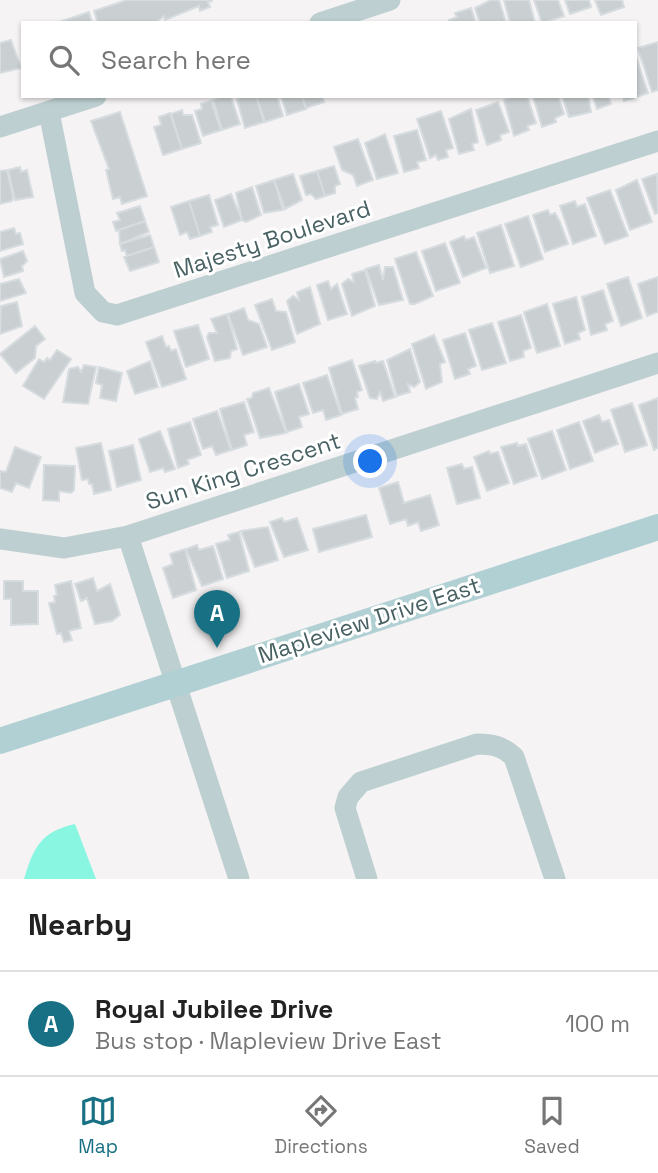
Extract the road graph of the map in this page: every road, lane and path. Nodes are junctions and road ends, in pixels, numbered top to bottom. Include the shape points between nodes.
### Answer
1 (390, 0) edge
2 (326, 21) edge
3 (90, 98) edge
4 (49, 112) junction
5 (0, 127) edge
6 (658, 141) edge
7 (658, 363) edge
8 (658, 527) edge
9 (128, 536) junction
10 (0, 539) edge
11 (174, 683) junction
12 (0, 741) edge
13 (239, 879) edge
14 (368, 879) edge
15 (555, 879) edge

1 - 2 street
3 - 4 street
4 - 5 street
4 - 6 street, Majesty Boulevard via 85,293 103,312 117,315
7 - 9 street, Sun King Crescent
8 - 11 main road, Mapleview Drive East
9 - 10 street, Sun King Crescent via 64,548
9 - 11 street
11 - 12 main road, Mapleview Drive East
11 - 13 street
14 - 15 street via 345,808 353,789 361,782 477,744 493,744 514,757

